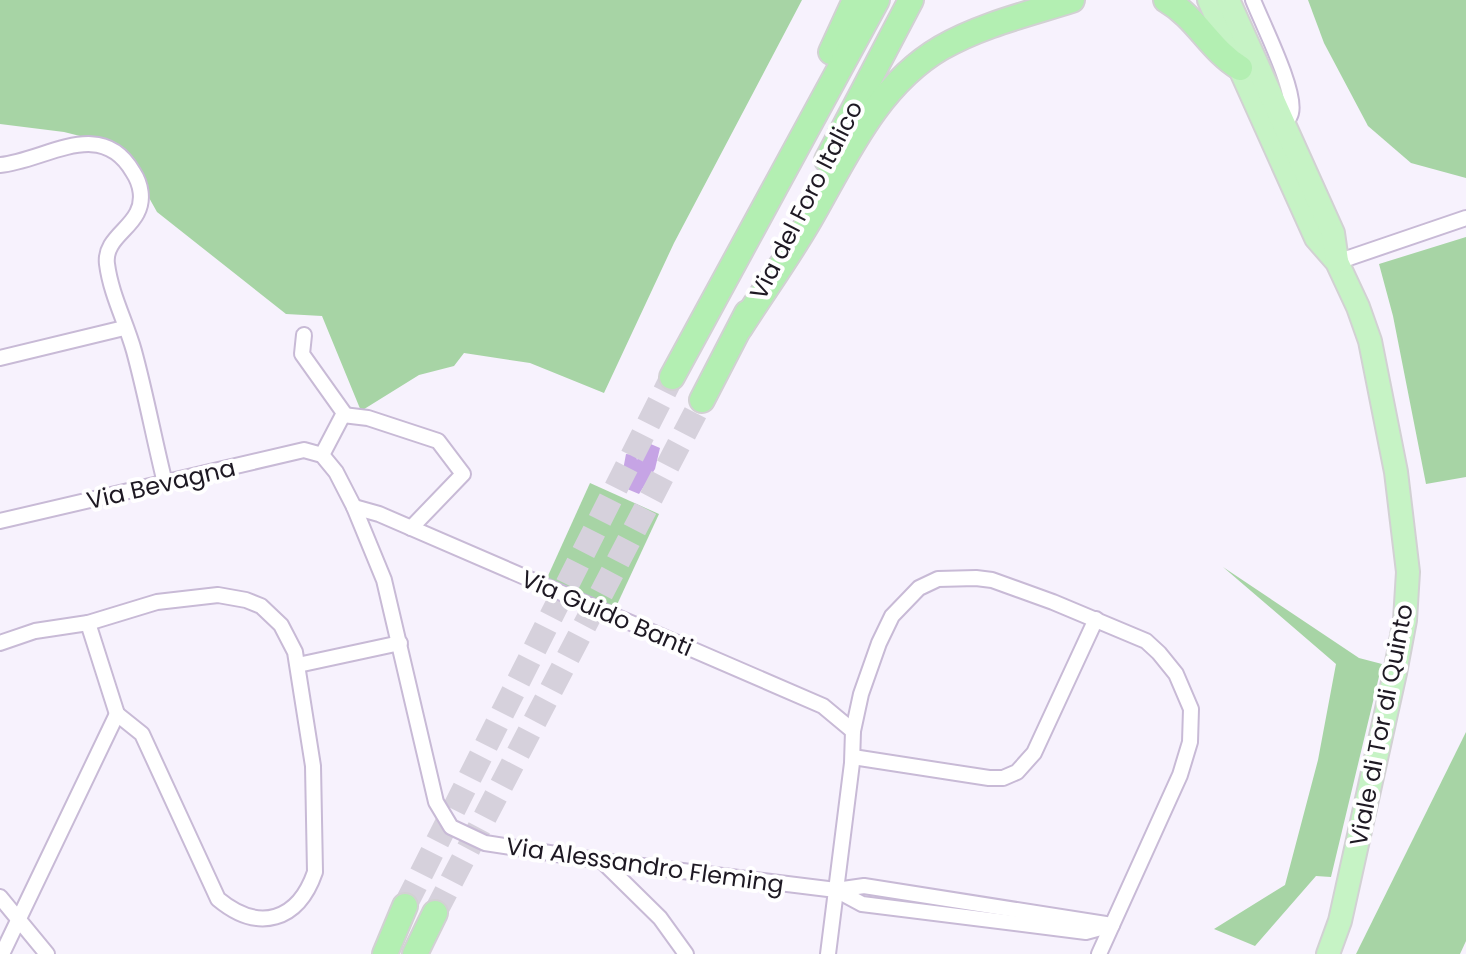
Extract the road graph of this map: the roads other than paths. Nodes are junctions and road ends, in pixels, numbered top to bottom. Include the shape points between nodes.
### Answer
1 (855, 0) edge
2 (877, 0) edge
3 (911, 0) edge
4 (1072, 0) edge
5 (1166, 0) edge
6 (1209, 0) edge
7 (1228, 0) edge
8 (1253, 0) edge
9 (1275, 52) junction
10 (1240, 68) junction
11 (1263, 77) junction
12 (1285, 124) junction
13 (0, 165) edge
14 (757, 218) junction
15 (1466, 218) edge
16 (1337, 262) junction
17 (124, 328) junction
18 (740, 328) junction
19 (304, 335) dead end
20 (0, 358) edge
21 (672, 377) tunnel mouth
22 (702, 400) tunnel mouth
23 (343, 415) junction
24 (322, 455) junction
25 (165, 483) junction
26 (354, 507) junction
27 (0, 521) edge
28 (411, 528) junction
29 (1096, 619) junction
30 (88, 623) junction
31 (0, 643) edge
32 (400, 643) junction
33 (298, 665) junction
34 (117, 714) junction
35 (853, 731) junction
36 (853, 757) junction
37 (602, 861) junction
38 (836, 890) junction
39 (0, 897) edge
40 (405, 906) tunnel mouth
41 (435, 913) tunnel mouth
42 (18, 917) junction
43 (1112, 925) junction
44 (2, 954) edge
45 (47, 954) edge
46 (385, 954) edge
47 (415, 954) edge
48 (686, 954) edge
49 (828, 954) edge
50 (1099, 954) edge
51 (1328, 954) edge

1 - 14 highway
2 - 14 highway, Via del Foro Italico
3 - 18 highway, Via del Foro Italico
4 - 18 highway via 976,31 939,49 899,81
5 - 10 highway
6 - 10 main road, Viale di Tor di Quinto
7 - 11 main road, Viale di Tor di Quinto
8 - 9 street
9 - 11 street
9 - 12 street via 1291,102
10 - 16 main road, Viale di Tor di Quinto via 1316,238
11 - 12 main road, Viale di Tor di Quinto
12 - 16 main road, Viale di Tor di Quinto via 1333,233
13 - 17 street via 81,143 112,151 128,164 139,183 139,208 110,245 106,259
14 - 21 highway, Via del Foro Italico
15 - 16 street
16 - 51 main road, Viale di Tor di Quinto via 1375,362 1401,500 1408,572 1395,673
17 - 20 street
17 - 25 street
18 - 22 highway, Via del Foro Italico
19 - 23 street via 302,354
23 - 24 street
23 - 28 street via 438,441 463,474
24 - 25 street, Via Bevagna via 304,450
24 - 26 street
25 - 27 street, Via Bevagna
26 - 28 street, Via Guido Banti
26 - 32 street via 389,594
28 - 35 street, Via Guido Banti via 823,706
29 - 35 street via 987,579 929,582 910,595 886,627
29 - 36 street via 1034,753 1017,772 989,778
29 - 43 street via 1134,634 1159,653 1181,684 1192,716 1180,775
30 - 31 street
30 - 33 street via 157,602 229,596 272,615 292,642
30 - 34 street
32 - 33 street
32 - 37 street, Via Alessandro Fleming via 444,819 485,843
33 - 34 street via 313,766 315,872 301,901 278,916 247,917 218,899 142,734
34 - 42 street
35 - 36 street
36 - 38 street
37 - 38 street, Via Alessandro Fleming
37 - 48 street via 660,918
38 - 43 street, Via Alessandro Fleming via 862,904 1086,932
38 - 49 street
39 - 42 street
40 - 46 highway
41 - 47 highway
42 - 44 street
42 - 45 street
43 - 50 street

